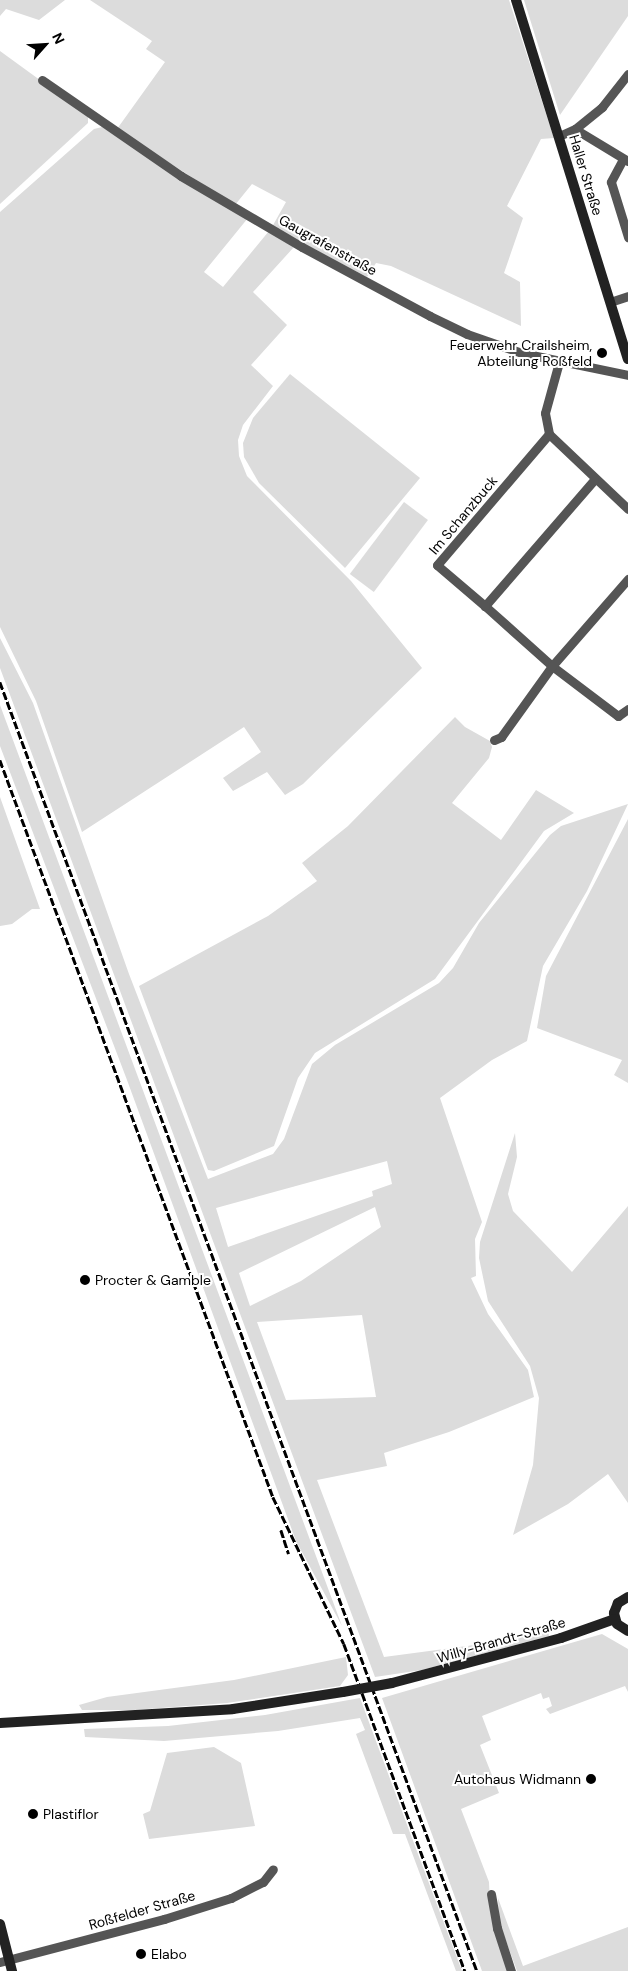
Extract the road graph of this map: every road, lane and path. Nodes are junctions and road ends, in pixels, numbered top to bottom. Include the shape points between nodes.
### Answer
1 (516, 0) edge
2 (628, 74) edge
3 (42, 80) dead end
4 (576, 129) junction
5 (559, 136) junction
6 (626, 160) edge
7 (628, 238) edge
8 (628, 296) edge
9 (610, 302) junction
10 (628, 359) edge
11 (560, 362) junction
12 (628, 375) edge
13 (549, 434) junction
14 (594, 480) junction
15 (628, 509) edge
16 (628, 579) edge
17 (484, 606) junction
18 (552, 666) junction
19 (628, 709) edge
20 (494, 740) dead end
21 (628, 1597) edge
22 (615, 1619) junction
23 (628, 1631) edge
24 (0, 1723) edge
25 (273, 1869) dead end
26 (491, 1894) dead end
27 (0, 1924) edge
28 (7, 1965) edge
29 (511, 1971) edge

1 - 5 main road, Haller Straße
2 - 4 street via 602,107
3 - 11 street, Gaugrafenstraße via 181,176 302,247 467,334
4 - 5 street
4 - 6 street
5 - 9 main road, Haller Straße
6 - 7 street via 611,182
8 - 9 street
9 - 10 main road, Haller Straße
11 - 12 street, Gaugrafenstraße
11 - 13 street via 545,413
13 - 14 street
13 - 17 street, Im Schanzbuck via 437,565
14 - 15 street
14 - 17 street
16 - 18 street
17 - 18 street, Im Schanzbuck
18 - 19 street, Im Schanzbuck via 618,716
18 - 20 street via 510,727
21 - 22 main road via 618,1602
22 - 23 main road
22 - 24 main road, Willy-Brandt-Straße, bridge via 561,1638 392,1683 343,1692 233,1709
25 - 28 street, Roßfelder Straße via 264,1882 231,1898
26 - 29 street via 497,1928
27 - 28 main road, Roßfelder Straße

